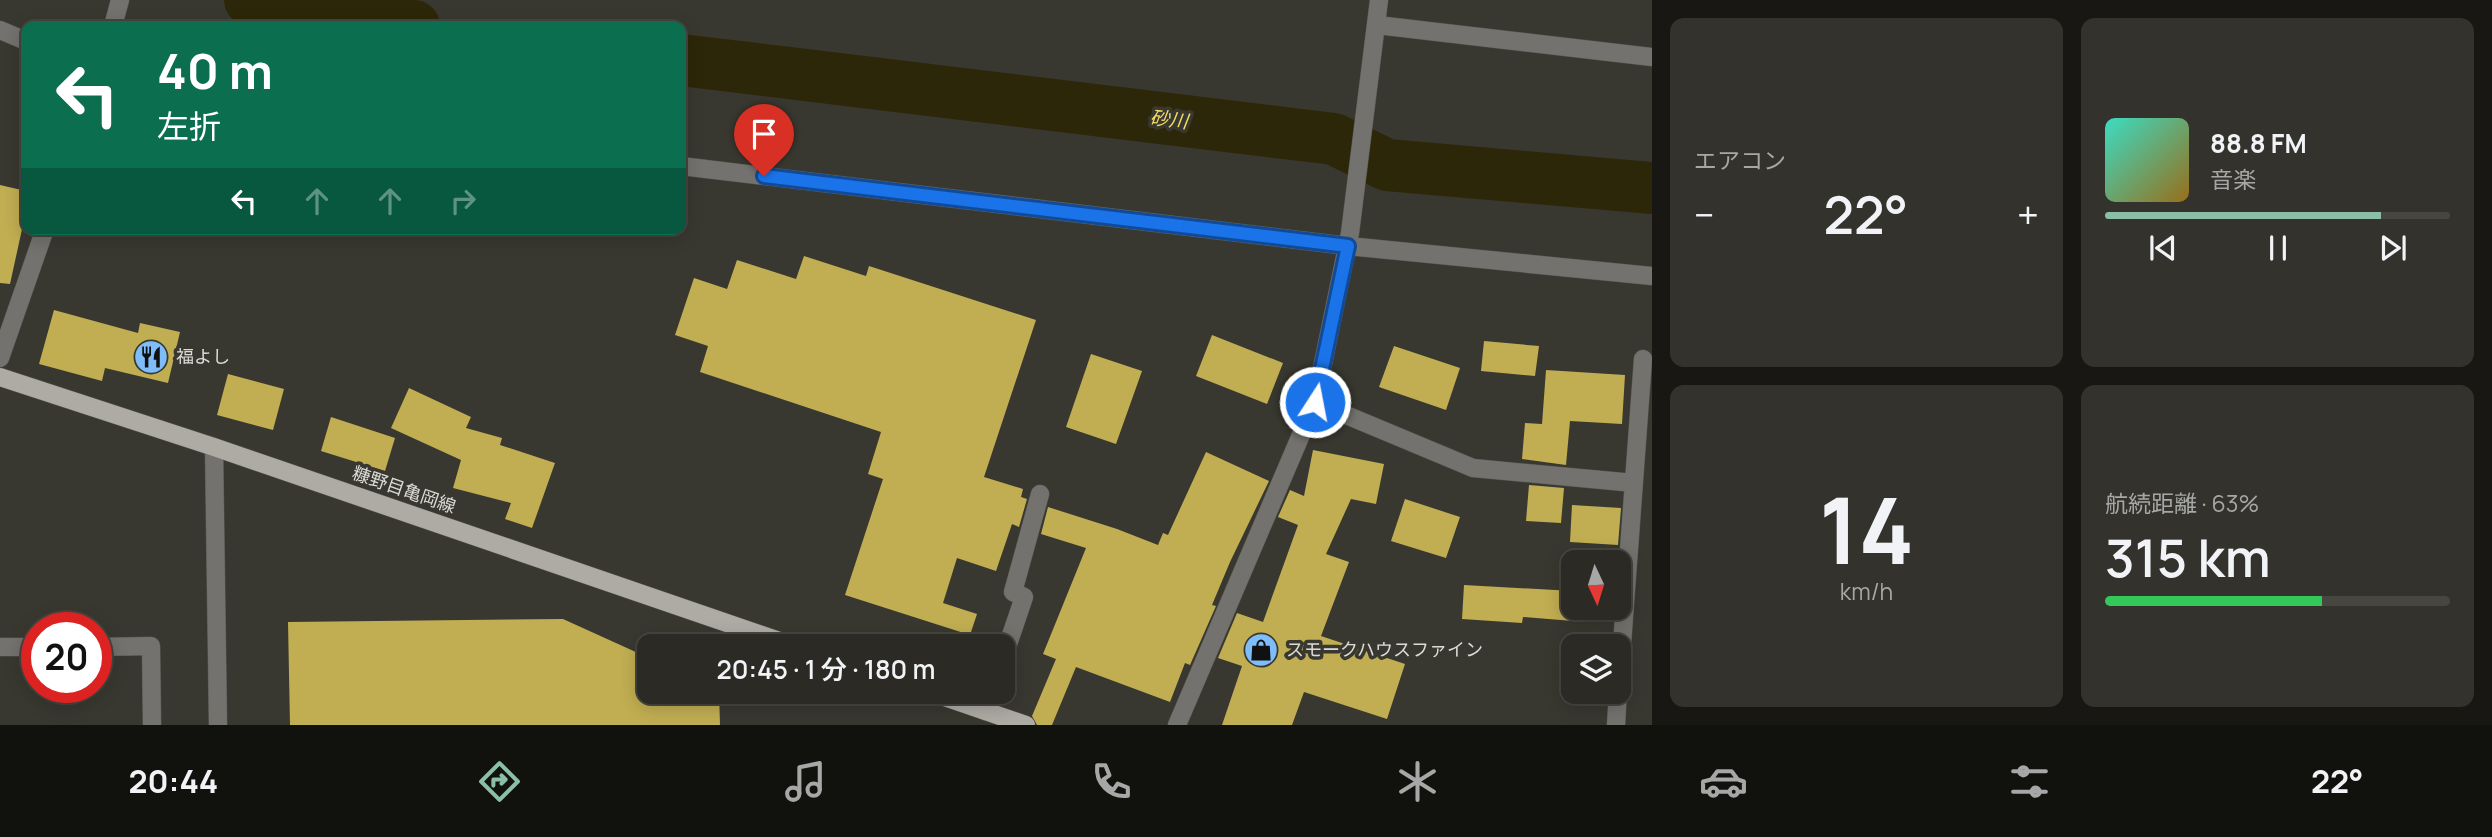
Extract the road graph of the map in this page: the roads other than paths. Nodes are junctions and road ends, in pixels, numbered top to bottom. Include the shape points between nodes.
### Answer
1 (120, 0) edge
2 (1379, 0) edge
3 (114, 21) edge
4 (0, 30) edge
5 (1376, 32) junction
6 (21, 39) edge
7 (1652, 57) edge
8 (686, 167) edge
9 (43, 235) edge
10 (1349, 239) junction
11 (1652, 276) edge
12 (0, 358) edge
13 (1643, 359) dead end
14 (0, 377) edge
15 (1315, 402) junction
16 (214, 447) junction
17 (1634, 483) junction
18 (1040, 494) dead end
19 (759, 634) edge
20 (1011, 634) edge
21 (1623, 634) edge
22 (0, 647) edge
23 (21, 647) edge
24 (112, 647) edge
25 (965, 704) edge
26 (987, 704) edge
27 (1617, 704) edge
28 (985, 711) junction
29 (152, 725) edge
30 (218, 725) edge
31 (1026, 725) edge
32 (1177, 725) edge
33 (1616, 725) edge

1 - 3 street
2 - 5 street
4 - 6 street
5 - 7 street
5 - 10 street
8 - 10 street
9 - 12 street
10 - 11 street
10 - 15 street
13 - 17 street
14 - 16 main road, 糠野目亀岡線
15 - 17 street via 1473,468
15 - 32 street
16 - 19 main road, 糠野目亀岡線
16 - 30 street
17 - 21 street
18 - 20 street via 1013,592 1024,597
22 - 23 street
24 - 29 street via 151,646
25 - 28 main road
26 - 28 street
27 - 33 street
28 - 31 main road

